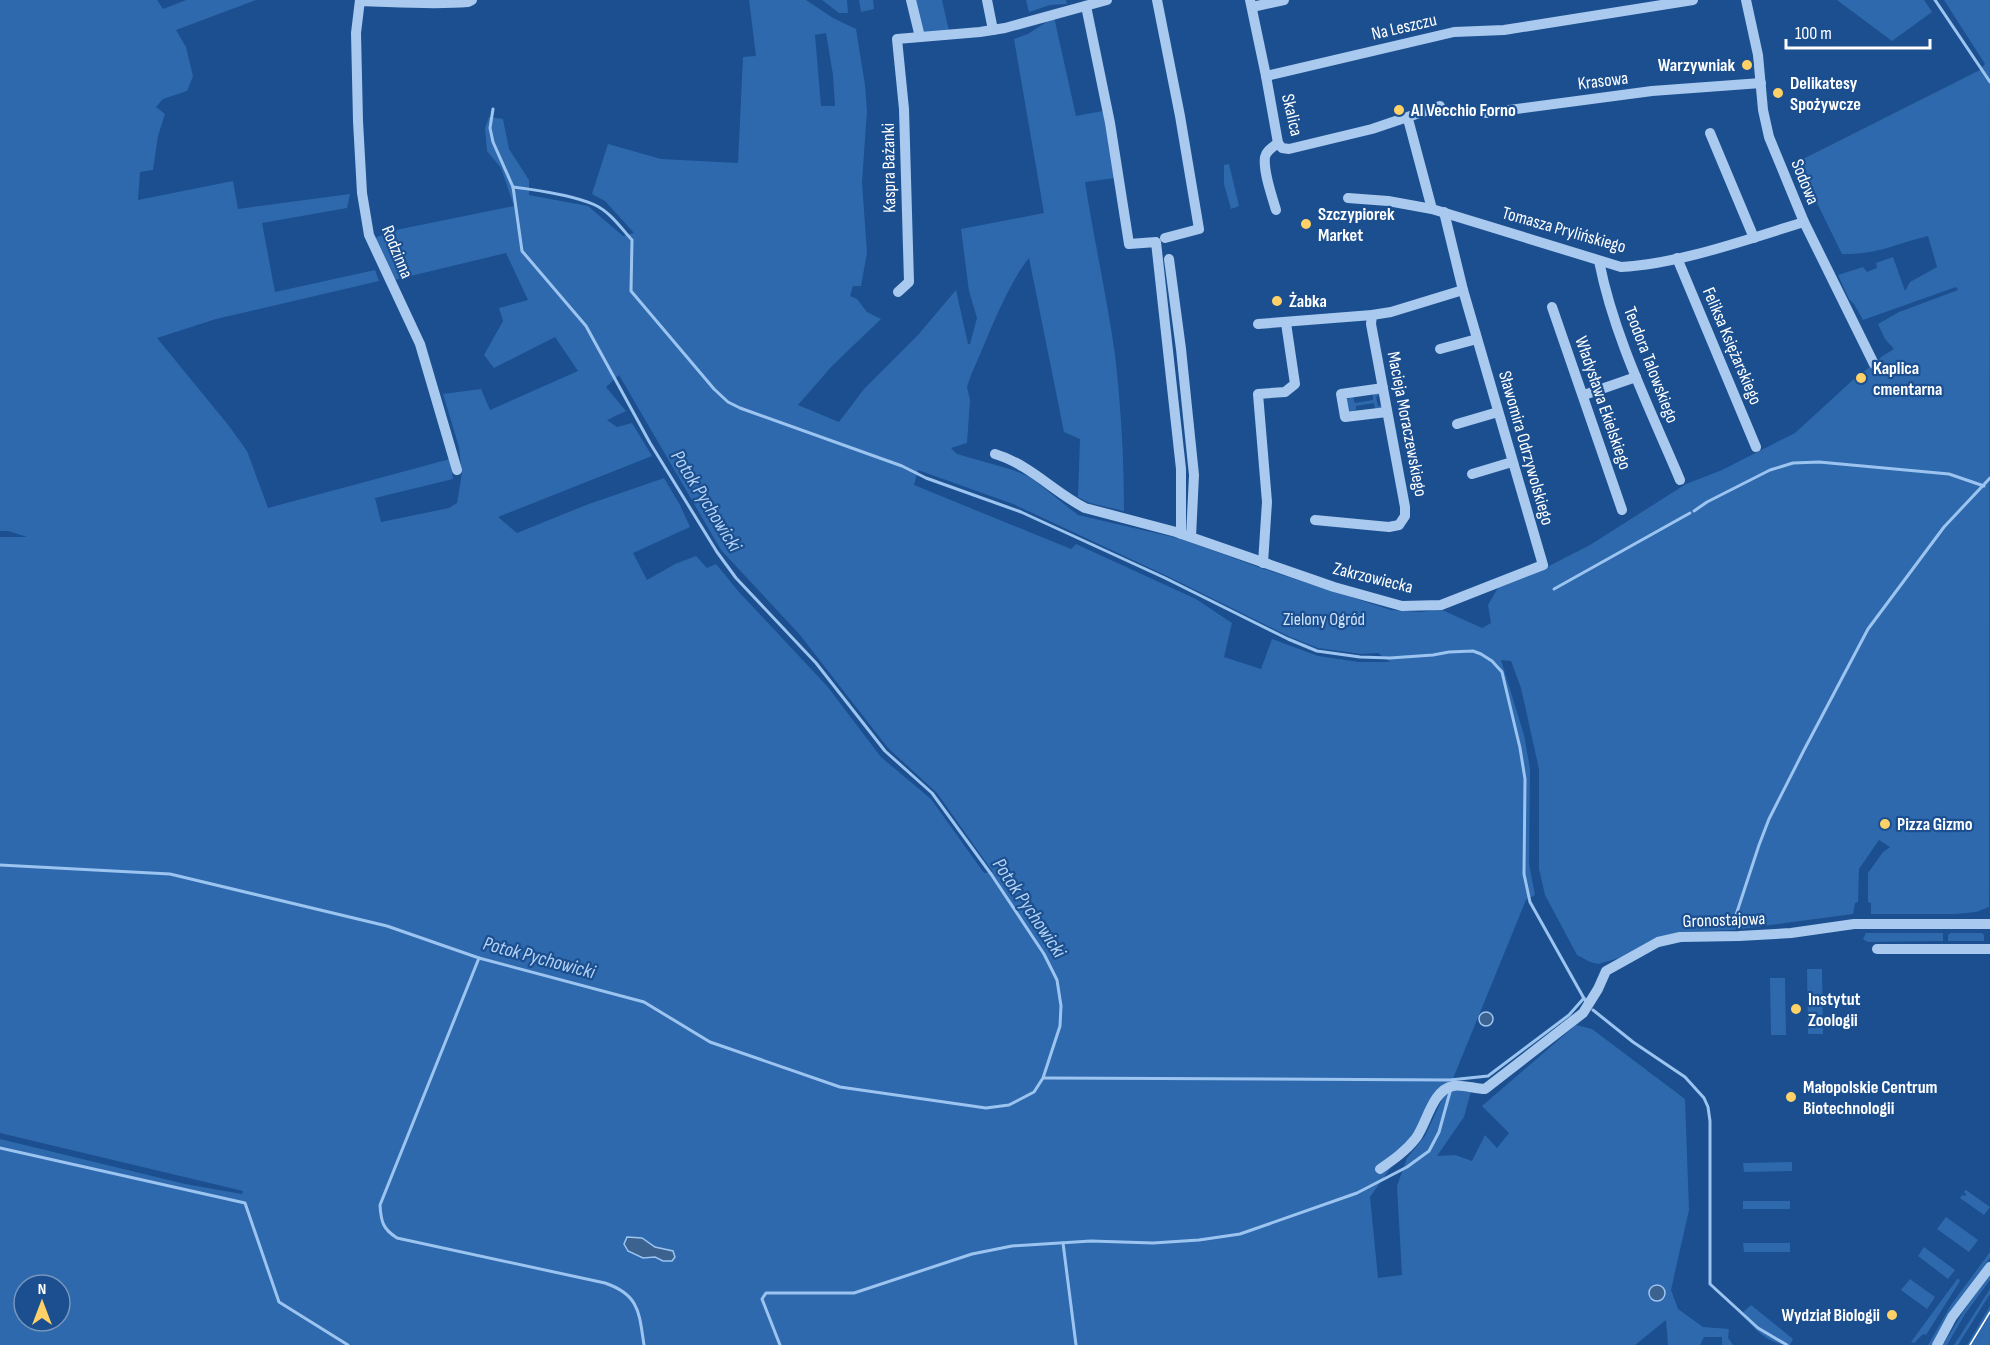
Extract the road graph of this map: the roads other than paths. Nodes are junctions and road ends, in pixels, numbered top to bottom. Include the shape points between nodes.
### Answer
1 (360, 0) edge
2 (472, 0) edge
3 (911, 0) edge
4 (987, 0) edge
5 (1107, 0) edge
6 (1157, 0) edge
7 (1284, 0) edge
8 (1693, 0) edge
9 (1746, 0) edge
10 (1251, 4) edge
11 (1086, 6) junction
12 (993, 30) junction
13 (920, 38) junction
14 (1266, 76) junction
15 (1761, 83) junction
16 (1440, 106) dead end
17 (1486, 113) dead end
18 (1408, 118) junction
19 (1710, 133) dead end
20 (1278, 143) junction
21 (1348, 198) dead end
22 (1431, 209) junction
23 (1276, 210) dead end
24 (1444, 212) junction
25 (1804, 222) junction
26 (1754, 238) junction
27 (1160, 240) junction
28 (1677, 258) junction
29 (1169, 259) dead end
30 (1599, 261) junction
31 (1463, 290) junction
32 (898, 292) dead end
33 (1552, 307) dead end
34 (1372, 315) junction
35 (1286, 323) junction
36 (1258, 324) dead end
37 (1477, 339) junction
38 (1440, 349) dead end
39 (1874, 364) dead end
40 (1636, 377) junction
41 (1383, 388) junction
42 (1584, 396) junction
43 (1387, 412) junction
44 (1498, 412) junction
45 (1457, 424) dead end
46 (1756, 447) dead end
47 (995, 454) dead end
48 (1512, 462) junction
49 (457, 470) dead end
50 (1472, 474) dead end
51 (1680, 480) dead end
52 (1622, 510) dead end
53 (1316, 520) dead end
54 (1186, 536) junction
55 (1263, 563) junction
56 (1543, 565) joint
57 (1990, 924) edge
58 (1877, 949) dead end
59 (1990, 949) edge
60 (1380, 1169) dead end
61 (1990, 1267) edge
62 (1937, 1345) edge

1 - 2 street via 438,4
1 - 49 street, Rodzinna via 356,33 358,109 362,193 369,235 420,344
3 - 13 street
4 - 12 street
5 - 11 street
6 - 27 street via 1199,229
7 - 10 street
8 - 14 street, Na Leszczu via 1504,30 1454,32
9 - 15 street, Sodowa
10 - 14 street, Skalica
11 - 12 street
11 - 27 street via 1129,244
12 - 13 street
13 - 32 street, Kaspra Bażanki via 897,39 904,109 909,282
14 - 20 street, Skalica
15 - 17 street, Krasowa via 1652,91
15 - 25 street, Sodowa via 1766,126
16 - 18 street, Skalica
18 - 20 street, Skalica via 1289,149
18 - 22 street
19 - 26 street
20 - 23 street via 1265,157
21 - 22 street, Tomasza Prylińskiego
22 - 24 street, Tomasza Prylińskiego
24 - 30 street, Tomasza Prylińskiego
24 - 31 street, Sławomira Odrzywolskiego
25 - 26 street, Tomasza Prylińskiego
25 - 39 street, Sodowa
26 - 28 street, Tomasza Prylińskiego
27 - 54 street
28 - 30 street, Tomasza Prylińskiego via 1621,267
28 - 46 street, Feliksa Księżarskiego
29 - 54 street via 1194,475
30 - 40 street, Teodora Talowskiego via 1605,290
31 - 34 street
31 - 37 street, Sławomira Odrzywolskiego
33 - 42 street, Władysława Ekielskiego
34 - 35 street
34 - 41 street, Macieja Moraczewskiego
35 - 36 street
35 - 55 street via 1294,384 1285,392 1258,394 1267,502
37 - 38 street
37 - 44 street, Sławomira Odrzywolskiego
40 - 42 street
40 - 51 street, Teodora Talowskiego
41 - 43 street, Macieja Moraczewskiego
41 - 43 street via 1341,394 1345,417
42 - 52 street, Władysława Ekielskiego
43 - 53 street, Macieja Moraczewskiego via 1405,507 1404,520 1389,527
44 - 45 street
44 - 48 street, Sławomira Odrzywolskiego
47 - 54 street, Zakrzowiecka via 1006,457 1085,508
48 - 50 street
48 - 56 street, Sławomira Odrzywolskiego
54 - 55 street, Zakrzowiecka
55 - 56 street, Zakrzowiecka via 1411,607 1441,605
57 - 60 street, Gronostajowa via 1854,924 1791,933 1680,937 1658,942 1606,971 1583,1013 1485,1089 1455,1085 1444,1088 1417,1137 1401,1155
58 - 59 street
61 - 62 street via 1952,1317

